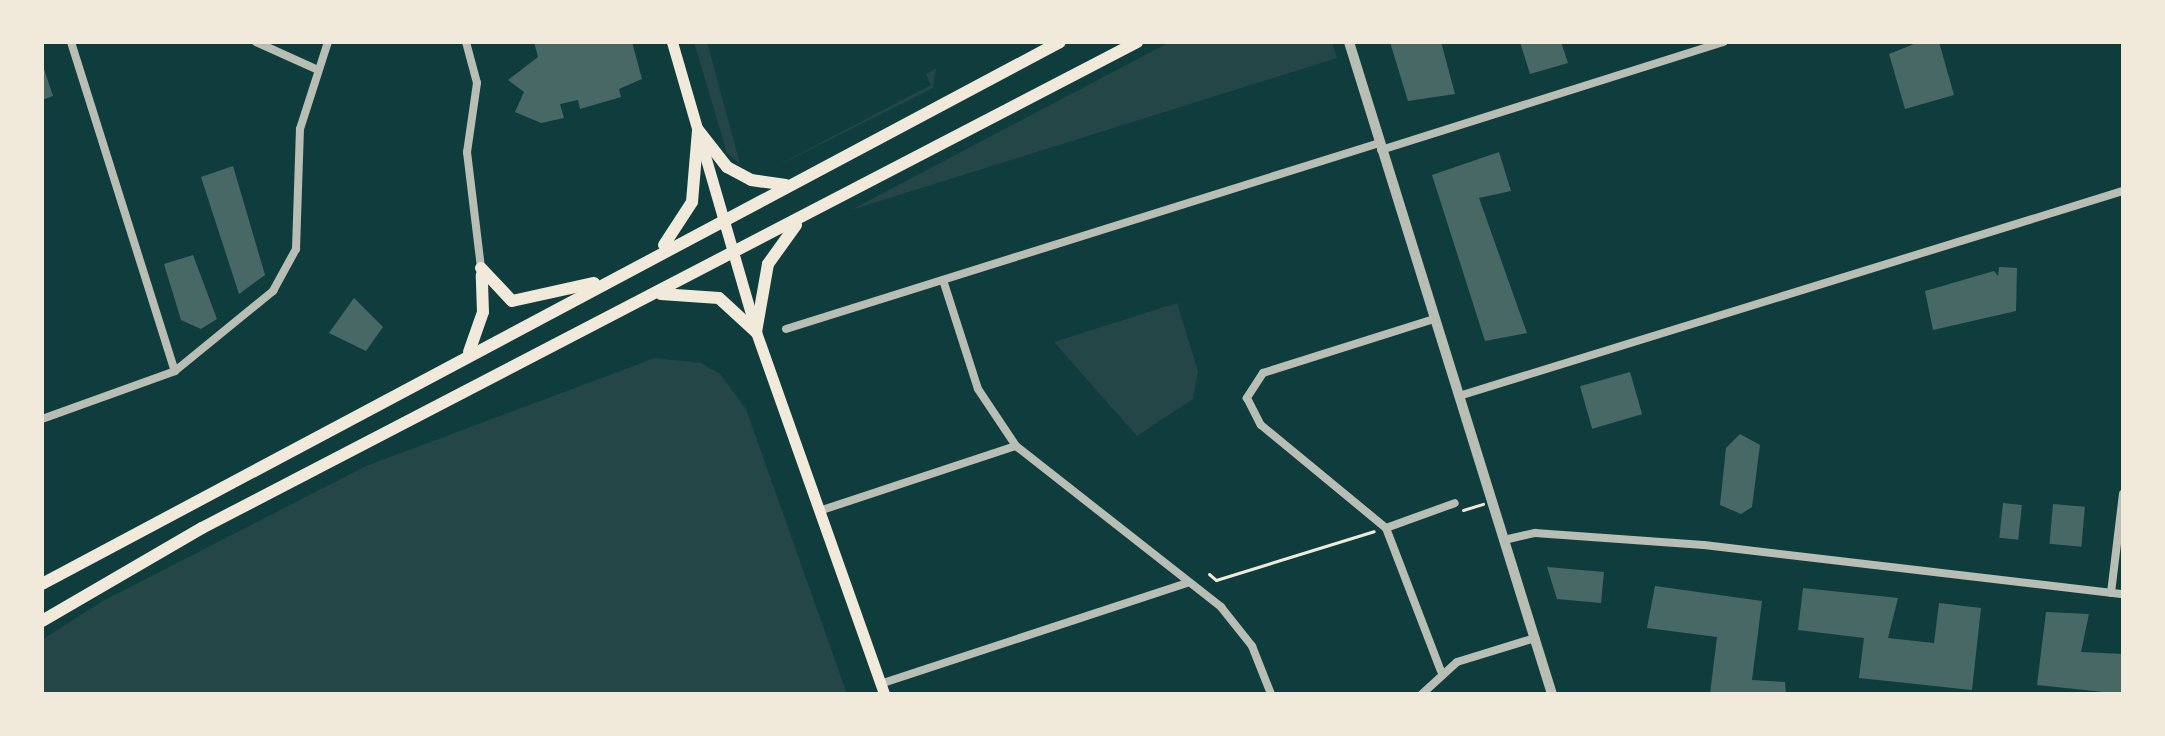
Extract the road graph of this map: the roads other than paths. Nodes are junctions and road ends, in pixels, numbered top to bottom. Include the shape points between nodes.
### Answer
1 (71, 42) edge
2 (256, 42) edge
3 (328, 42) edge
4 (466, 42) edge
5 (672, 42) edge
6 (1060, 42) edge
7 (1137, 42) edge
8 (1349, 42) edge
9 (1723, 42) edge
10 (316, 69) junction
11 (698, 130) junction
12 (1380, 146) junction
13 (786, 185) junction
14 (2123, 191) edge
15 (803, 218) junction
16 (722, 219) junction
17 (732, 254) junction
18 (653, 255) junction
19 (481, 268) junction
20 (943, 280) junction
21 (601, 282) junction
22 (654, 295) junction
23 (1434, 319) junction
24 (786, 329) dead end
25 (756, 332) junction
26 (469, 352) junction
27 (175, 371) junction
28 (1459, 396) junction
29 (42, 419) edge
30 (1016, 446) junction
31 (2123, 494) edge
32 (1455, 503) dead end
33 (819, 511) junction
34 (1386, 528) junction
35 (1504, 540) junction
36 (1188, 583) junction
37 (42, 584) edge
38 (2111, 593) junction
39 (2123, 594) edge
40 (42, 621) edge
41 (1535, 638) junction
42 (1441, 671) junction
43 (882, 689) edge
44 (1271, 694) edge
45 (1422, 694) edge
46 (1552, 694) edge

1 - 27 street
2 - 10 street
3 - 10 street
4 - 19 street via 477,83 467,152
5 - 11 main road
6 - 13 main road
7 - 15 main road
8 - 12 street
9 - 12 street
10 - 27 street via 300,129 290,268 241,321
11 - 13 main road via 727,167
11 - 16 main road
11 - 18 main road via 689,211
12 - 20 street
12 - 23 street
13 - 16 main road
14 - 28 street
15 - 17 main road
15 - 25 main road via 768,264
16 - 17 main road
16 - 18 main road
17 - 22 main road
17 - 25 main road
18 - 21 main road
19 - 21 main road via 512,301
19 - 26 main road via 483,312
20 - 24 street
20 - 30 street via 978,389
21 - 26 main road
22 - 25 main road via 719,298
22 - 40 main road via 215,521
23 - 28 street
23 - 34 street via 1263,373 1248,389 1249,410 1261,425
25 - 33 main road
26 - 37 main road
27 - 29 street
28 - 35 street
30 - 33 street
30 - 36 street
31 - 38 street
32 - 34 street
33 - 43 main road
34 - 42 street
35 - 38 street via 1535,533 1704,545
35 - 41 street
36 - 43 street
36 - 44 street via 1238,625
38 - 39 street
41 - 42 street
41 - 46 street
42 - 45 street

